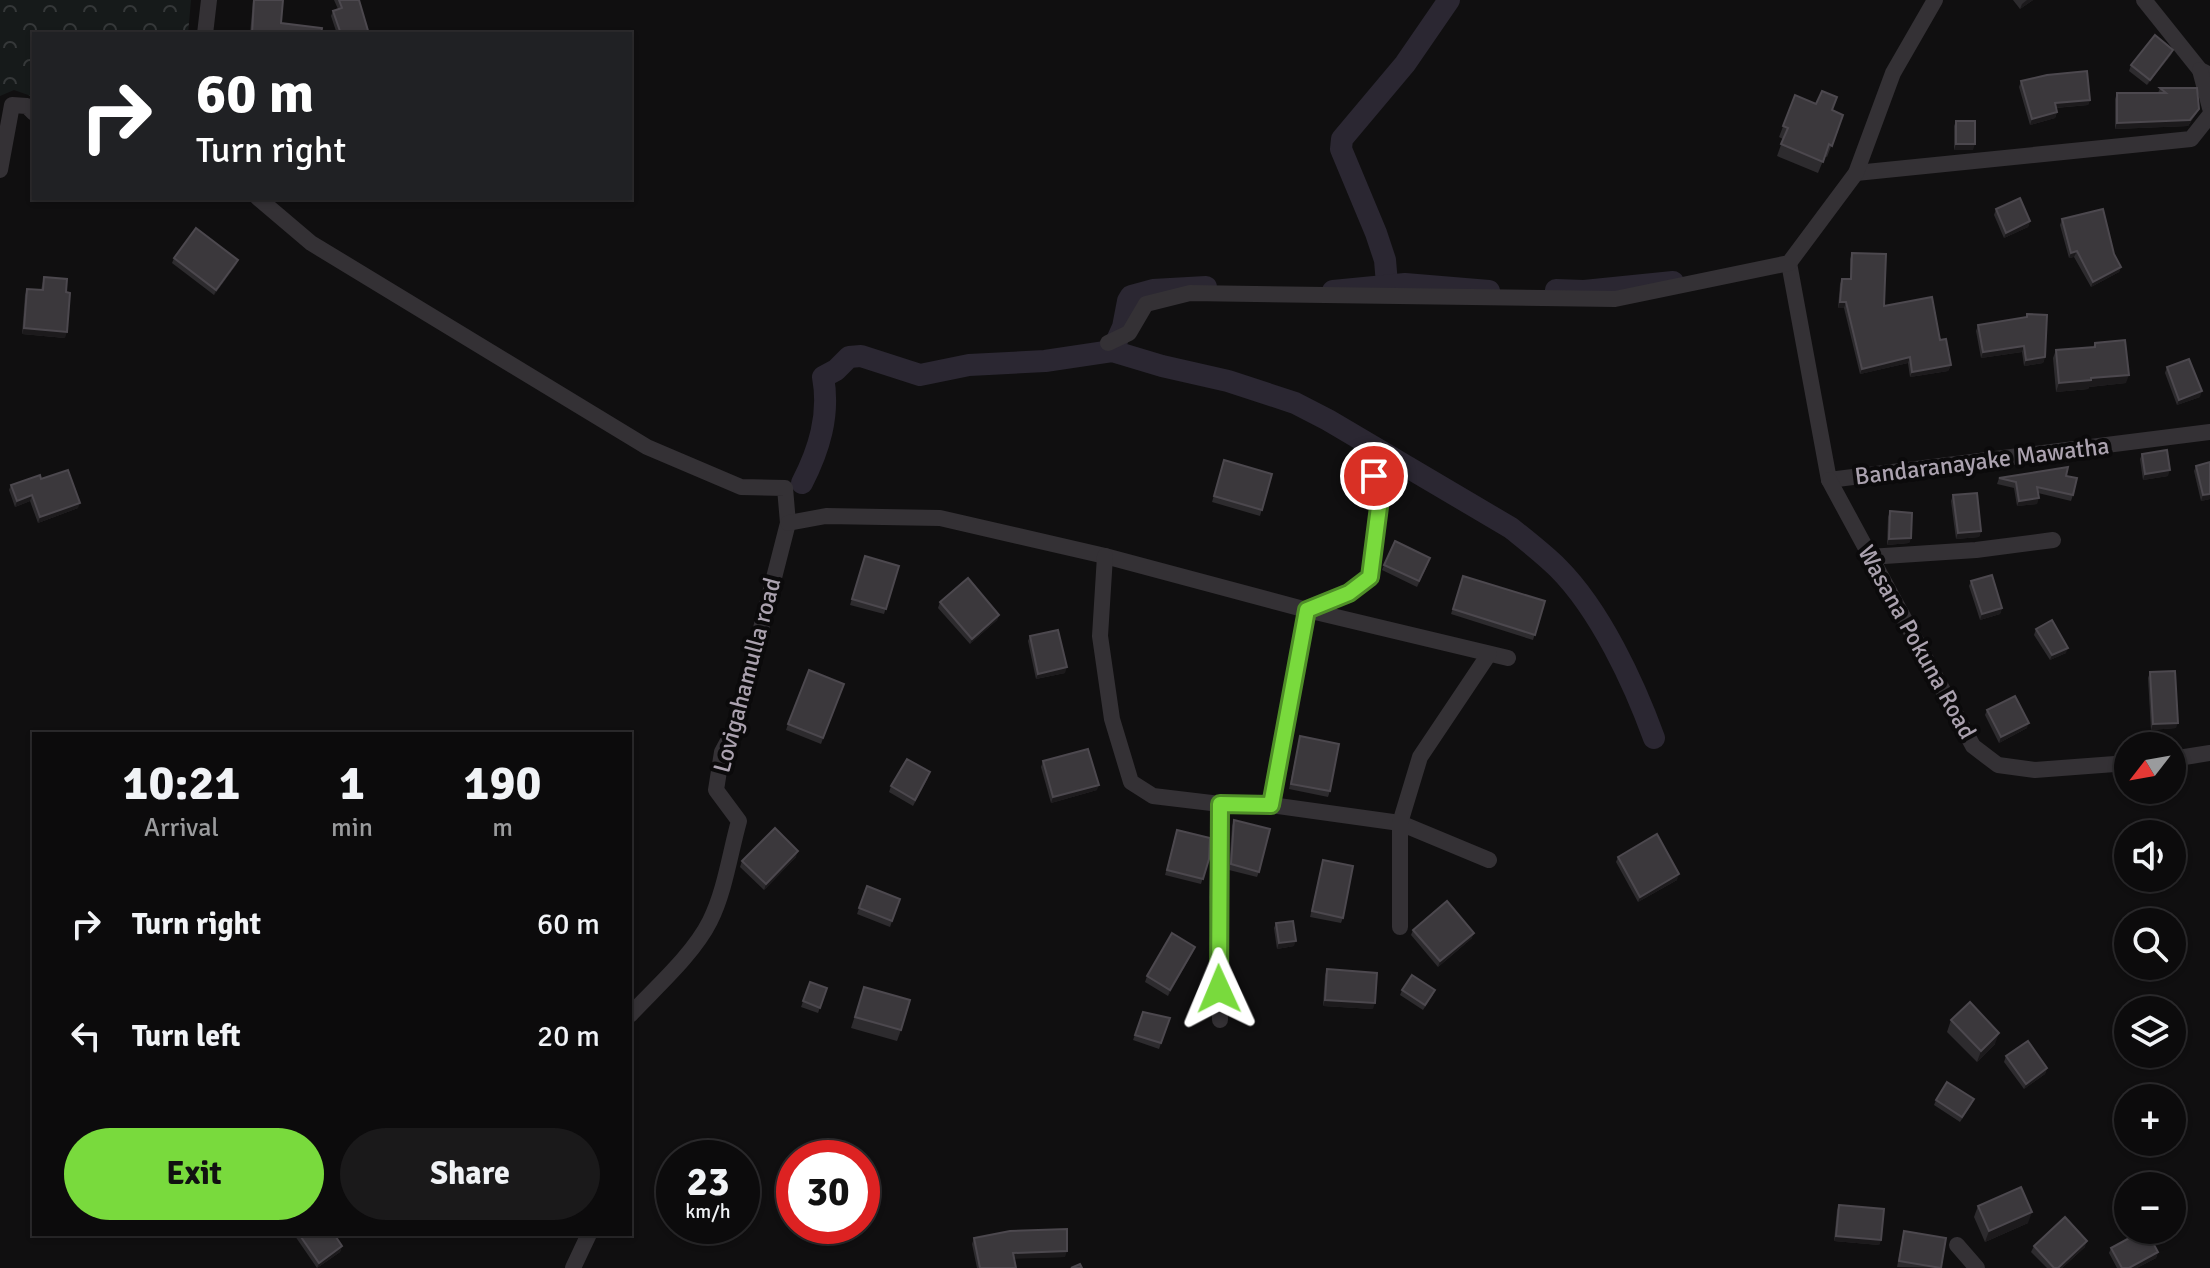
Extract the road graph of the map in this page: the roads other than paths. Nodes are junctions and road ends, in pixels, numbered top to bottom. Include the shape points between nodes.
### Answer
1 (209, 0) edge
2 (1935, 0) edge
3 (2144, 0) edge
4 (205, 32) edge
5 (2205, 72) edge
6 (2210, 108) edge
7 (32, 111) edge
8 (2210, 115) edge
9 (0, 170) edge
10 (1856, 173) junction
11 (260, 200) edge
12 (1789, 263) junction
13 (1108, 343) dead end
14 (2210, 432) edge
15 (1367, 454) dead end
16 (1829, 480) junction
17 (788, 523) junction
18 (2053, 540) dead end
19 (1105, 556) junction
20 (1869, 557) junction
21 (1307, 610) junction
22 (1489, 654) junction
23 (1508, 658) dead end
24 (2210, 753) edge
25 (2186, 757) edge
26 (2114, 764) edge
27 (1220, 804) junction
28 (1271, 805) junction
29 (1400, 823) junction
30 (1489, 860) dead end
31 (1400, 927) dead end
32 (632, 1013) edge
33 (1220, 1020) dead end
34 (588, 1236) edge
35 (1957, 1245) dead end
36 (573, 1268) edge
37 (1977, 1268) edge

1 - 4 street
2 - 10 street via 1893,73
3 - 5 street
5 - 6 street
7 - 9 street via 12,105
8 - 10 street via 2191,139
10 - 12 street
11 - 17 street, Lovigahamulla road via 311,243 647,447 741,487 785,488
12 - 13 street via 1615,299 1190,293 1146,304 1129,333
12 - 16 street, Bandaranayake Mawatha
14 - 16 street, Bandaranayake Mawatha
15 - 21 street via 1380,499 1370,577 1349,593
16 - 20 street, Wasana Pokuna Road
17 - 19 street via 826,516 940,518
17 - 32 street, Lovigahamulla road via 736,726 722,752 716,790 739,821 710,922
18 - 20 street
19 - 21 street
19 - 27 street via 1100,636 1112,719 1131,782 1153,796
20 - 26 street, Wasana Pokuna Road via 1973,746 1998,765 2035,770
21 - 22 street
21 - 28 street
22 - 23 street
22 - 29 street via 1420,757
24 - 25 street
27 - 28 street
27 - 33 street
28 - 29 street
29 - 30 street
29 - 31 street
34 - 36 street
35 - 37 street

